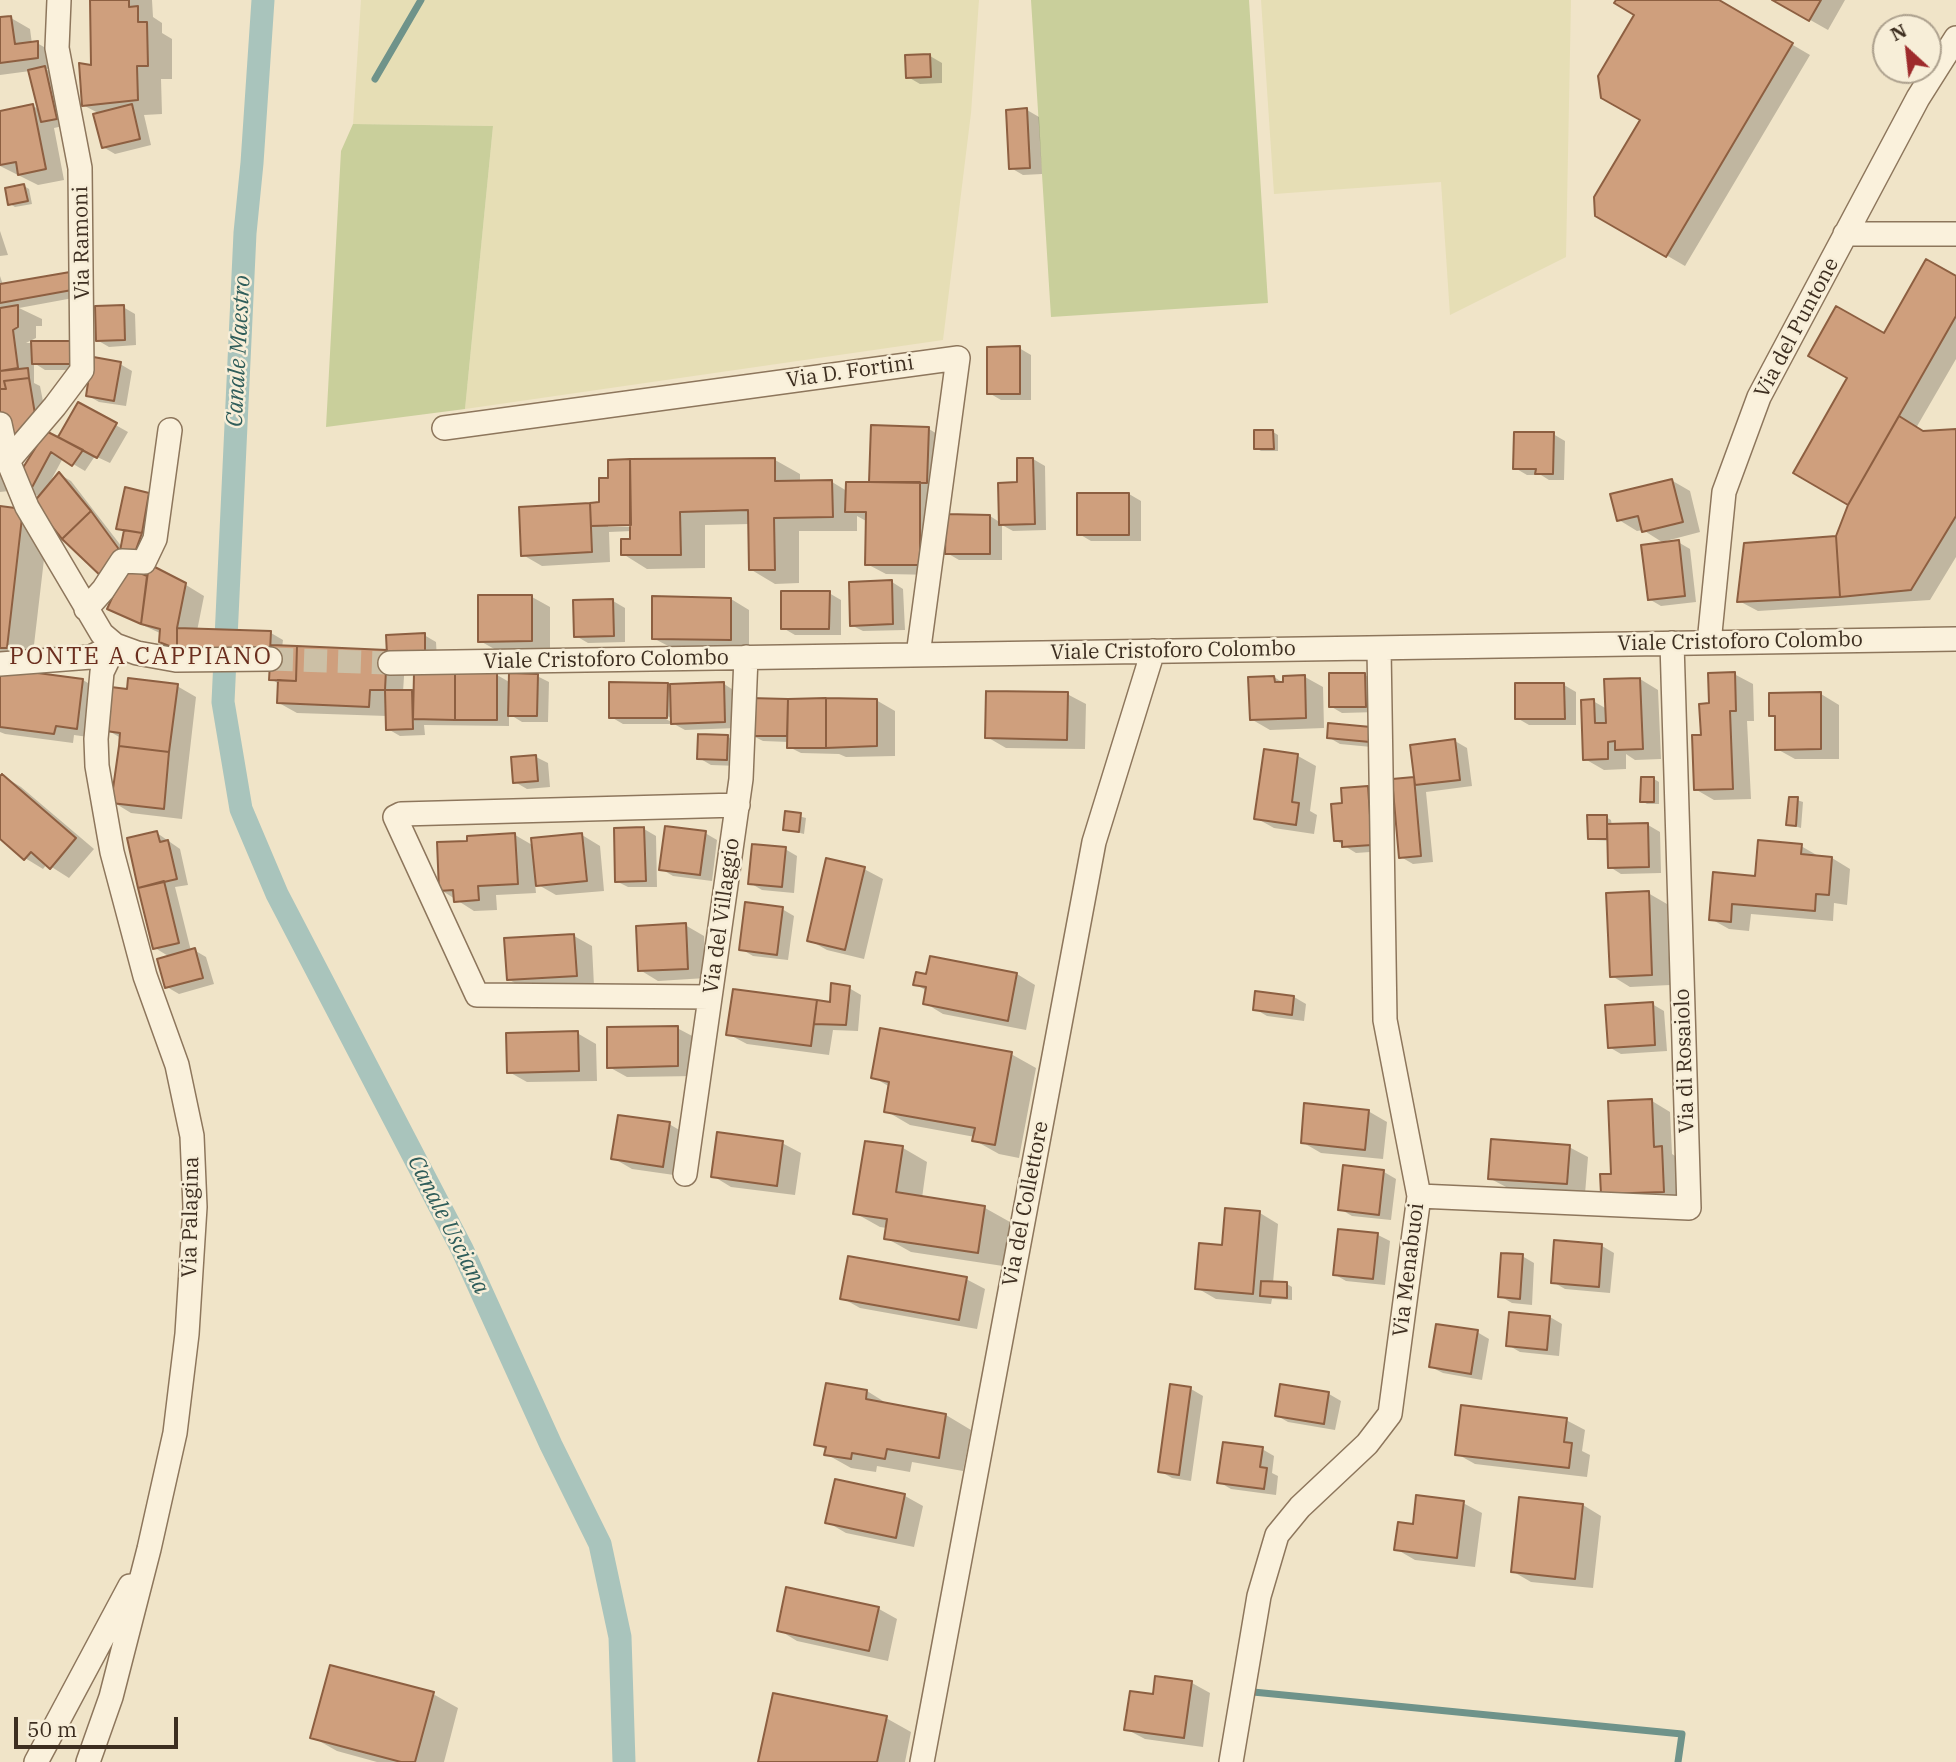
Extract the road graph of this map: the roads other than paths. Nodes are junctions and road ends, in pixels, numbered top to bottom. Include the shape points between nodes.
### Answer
1 (59, 0) edge
2 (1956, 38) edge
3 (1845, 234) junction
4 (1956, 234) edge
5 (0, 424) edge
6 (444, 428) dead end
7 (170, 430) dead end
8 (8, 461) junction
9 (86, 608) junction
10 (1956, 639) edge
11 (1672, 643) junction
12 (1709, 643) junction
13 (115, 645) junction
14 (1380, 648) junction
15 (1153, 651) junction
16 (918, 655) junction
17 (746, 657) junction
18 (270, 659) tunnel mouth
19 (390, 663) tunnel mouth
20 (3, 664) edge
21 (738, 805) junction
22 (710, 997) junction
23 (685, 1174) dead end
24 (1419, 1196) junction
25 (149, 1549) junction
26 (36, 1762) edge
27 (88, 1762) edge
28 (922, 1762) edge
29 (1231, 1762) edge

1 - 8 street, Via Ramoni via 57,48 80,168 82,370
2 - 3 street, Via del Puntone
3 - 4 street
3 - 12 street, Via del Puntone via 1759,397 1724,492
5 - 8 street
6 - 16 street, Via D. Fortini via 958,358
7 - 9 street via 155,539 144,562 122,561
8 - 9 street via 27,507
9 - 13 street
10 - 12 street, Viale Cristoforo Colombo
11 - 12 street, Viale Cristoforo Colombo
11 - 14 street, Viale Cristoforo Colombo
11 - 24 street, Via di Rosaiolo via 1689,1208
13 - 18 street via 176,660
13 - 20 street via 91,657
13 - 25 street, Via Palagina via 102,672 97,766 113,852 145,976 177,1065 192,1136 195,1206 175,1433
14 - 15 street, Viale Cristoforo Colombo
14 - 24 street, Via Menabuoi via 1385,1020
15 - 16 street, Viale Cristoforo Colombo
15 - 28 street, Via del Collettore via 1094,842
16 - 17 street, Viale Cristoforo Colombo
17 - 19 street, Viale Cristoforo Colombo
17 - 21 street, Via del Villaggio
21 - 22 street, Via del Villaggio
21 - 22 street via 395,817 477,995
22 - 23 street, Via del Villaggio
24 - 29 street, Via Menabuoi via 1390,1414 1367,1444 1277,1535 1259,1596
25 - 26 street
25 - 27 street, Via Palagina via 111,1697

